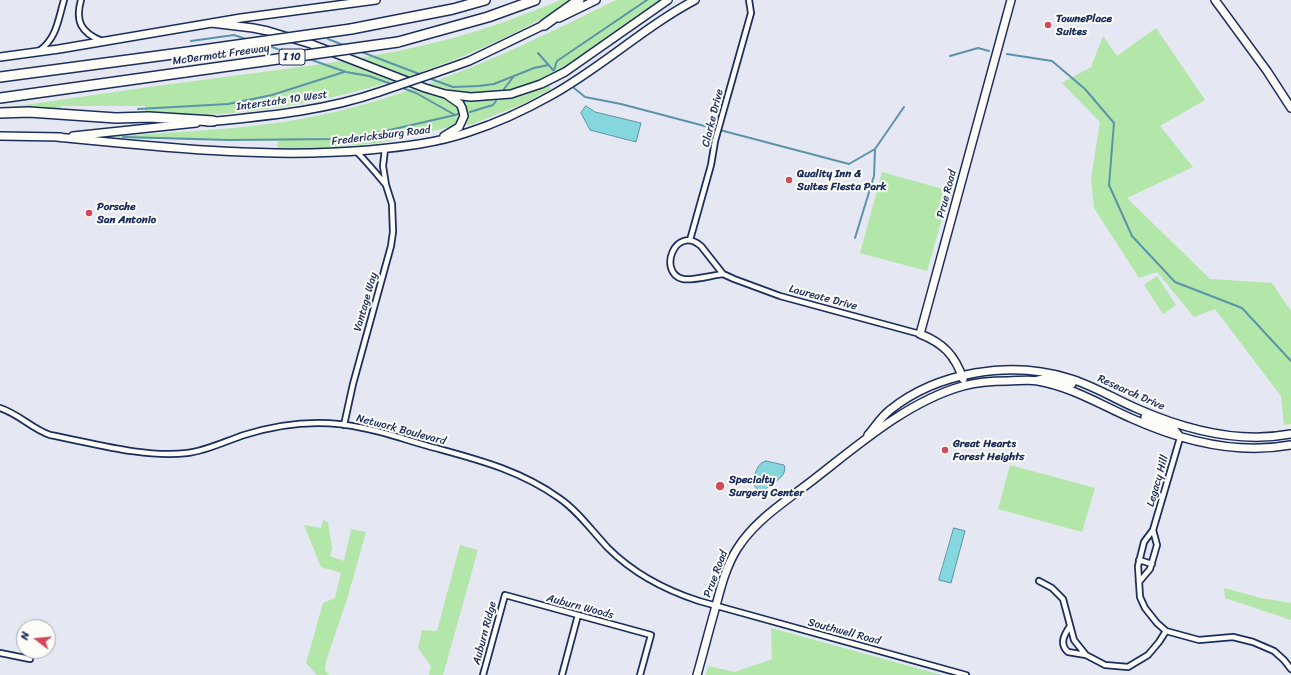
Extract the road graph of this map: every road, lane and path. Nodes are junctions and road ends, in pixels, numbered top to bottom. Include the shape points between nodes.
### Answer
1 (64, 0) edge
2 (81, 0) edge
3 (376, 0) edge
4 (485, 0) edge
5 (535, 0) edge
6 (579, 0) edge
7 (596, 0) edge
8 (668, 0) edge
9 (695, 0) edge
10 (749, 0) edge
11 (1011, 0) edge
12 (1215, 0) edge
13 (211, 23) junction
14 (544, 25) junction
15 (103, 41) junction
16 (38, 52) junction
17 (0, 57) edge
18 (0, 76) edge
19 (446, 94) junction
20 (0, 98) edge
21 (1291, 108) edge
22 (0, 113) edge
23 (213, 121) junction
24 (0, 136) edge
25 (56, 137) junction
26 (438, 140) junction
27 (384, 149) junction
28 (356, 151) junction
29 (386, 185) junction
30 (690, 240) junction
31 (723, 274) junction
32 (920, 334) junction
33 (962, 376) junction
34 (1037, 381) junction
35 (1081, 383) junction
36 (965, 386) junction
37 (1133, 407) junction
38 (0, 408) edge
39 (1125, 415) junction
40 (344, 424) junction
41 (1291, 434) edge
42 (1240, 436) junction
43 (1180, 438) junction
44 (864, 440) junction
45 (1291, 444) edge
46 (1153, 530) junction
47 (1139, 560) junction
48 (1152, 564) junction
49 (1040, 581) dead end
50 (1139, 582) junction
51 (505, 595) joint
52 (716, 606) junction
53 (578, 615) junction
54 (1070, 626) junction
55 (1166, 631) junction
56 (0, 653) edge
57 (1086, 655) junction
58 (16, 656) edge
59 (1291, 669) edge
60 (483, 675) edge
61 (562, 675) edge
62 (640, 675) edge
63 (697, 675) edge
64 (966, 675) edge

1 - 16 street via 53,36 49,44
2 - 15 street via 78,15 83,29 93,38
3 - 13 main road
4 - 18 highway, McDermott Freeway / I 10, bridge via 351,29
5 - 20 highway, McDermott Freeway / I 10, bridge via 488,17 398,42
6 - 14 highway
7 - 14 main road, Interstate 10 West
8 - 19 main road via 565,72 541,84 511,94 471,97
9 - 26 main road, Fredericksburg Road via 551,96 469,132
10 - 30 street, Clarke Drive via 751,13 716,135 711,165
11 - 32 main road, Prue Road
12 - 21 main road
13 - 15 main road
13 - 19 main road via 253,28 311,44 424,88
14 - 23 main road, Interstate 10 West, bridge via 469,61 360,98 309,110
15 - 16 main road
16 - 17 main road
19 - 26 main road via 460,104 464,116 459,127
22 - 23 highway via 29,112
23 - 25 main road, Interstate 10 West
24 - 25 main road, Interstate 10 West
25 - 28 main road, Fredericksburg Road via 263,153
26 - 27 main road, Fredericksburg Road
27 - 28 main road, Fredericksburg Road
27 - 29 street, Vantage Way
28 - 29 street, Vantage Way
29 - 40 street, Vantage Way via 392,204 391,246
30 - 31 street via 701,246
30 - 31 street, Laureate Drive via 679,243 671,254 670,262 676,275 682,279 691,279
31 - 32 street, Laureate Drive via 780,296
32 - 33 main road via 945,348
33 - 35 main road, Research Drive via 1026,370 1045,372
33 - 36 main road
33 - 44 main road, Prue Road via 933,385 890,410
34 - 35 main road via 1046,378 1073,384
34 - 36 main road, Research Drive via 999,381
34 - 39 main road, Research Drive via 1066,388
35 - 37 main road, Research Drive
35 - 39 main road via 1122,408
36 - 44 main road, Prue Road via 918,405
37 - 42 main road, Research Drive via 1183,427 1213,434
37 - 43 main road via 1139,414 1174,429
38 - 40 street, Network Boulevard via 50,435 166,454 188,453 246,434 278,427
39 - 43 main road, Research Drive
40 - 52 street, Network Boulevard via 489,462 522,475 560,499 581,517 609,549 642,575 679,594
41 - 42 main road, Research Drive
42 - 43 main road via 1234,438 1184,434
43 - 45 main road, Research Drive via 1232,447 1252,448
43 - 46 street, Legacy Hill
44 - 52 main road, Prue Road via 766,516 747,536 731,560
46 - 47 street, Legacy Hill via 1144,542
46 - 48 street, Legacy Hill via 1157,545
47 - 48 street
47 - 50 street, Legacy Hill
48 - 50 street, Legacy Hill
49 - 54 street via 1063,598
50 - 55 street, Legacy Hill via 1140,597 1145,608
51 - 53 street, Auburn Woods
51 - 60 street, Auburn Ridge
52 - 63 main road, Prue Road
52 - 64 street, Southwell Road
53 - 61 street
53 - 62 street, Auburn Woods via 651,635
54 - 57 street via 1074,640
54 - 57 street via 1065,633 1063,646 1068,652
55 - 57 street via 1148,655 1128,667 1105,665
55 - 59 street, Legacy Hill via 1199,640 1233,637 1253,642 1274,651
56 - 58 street

